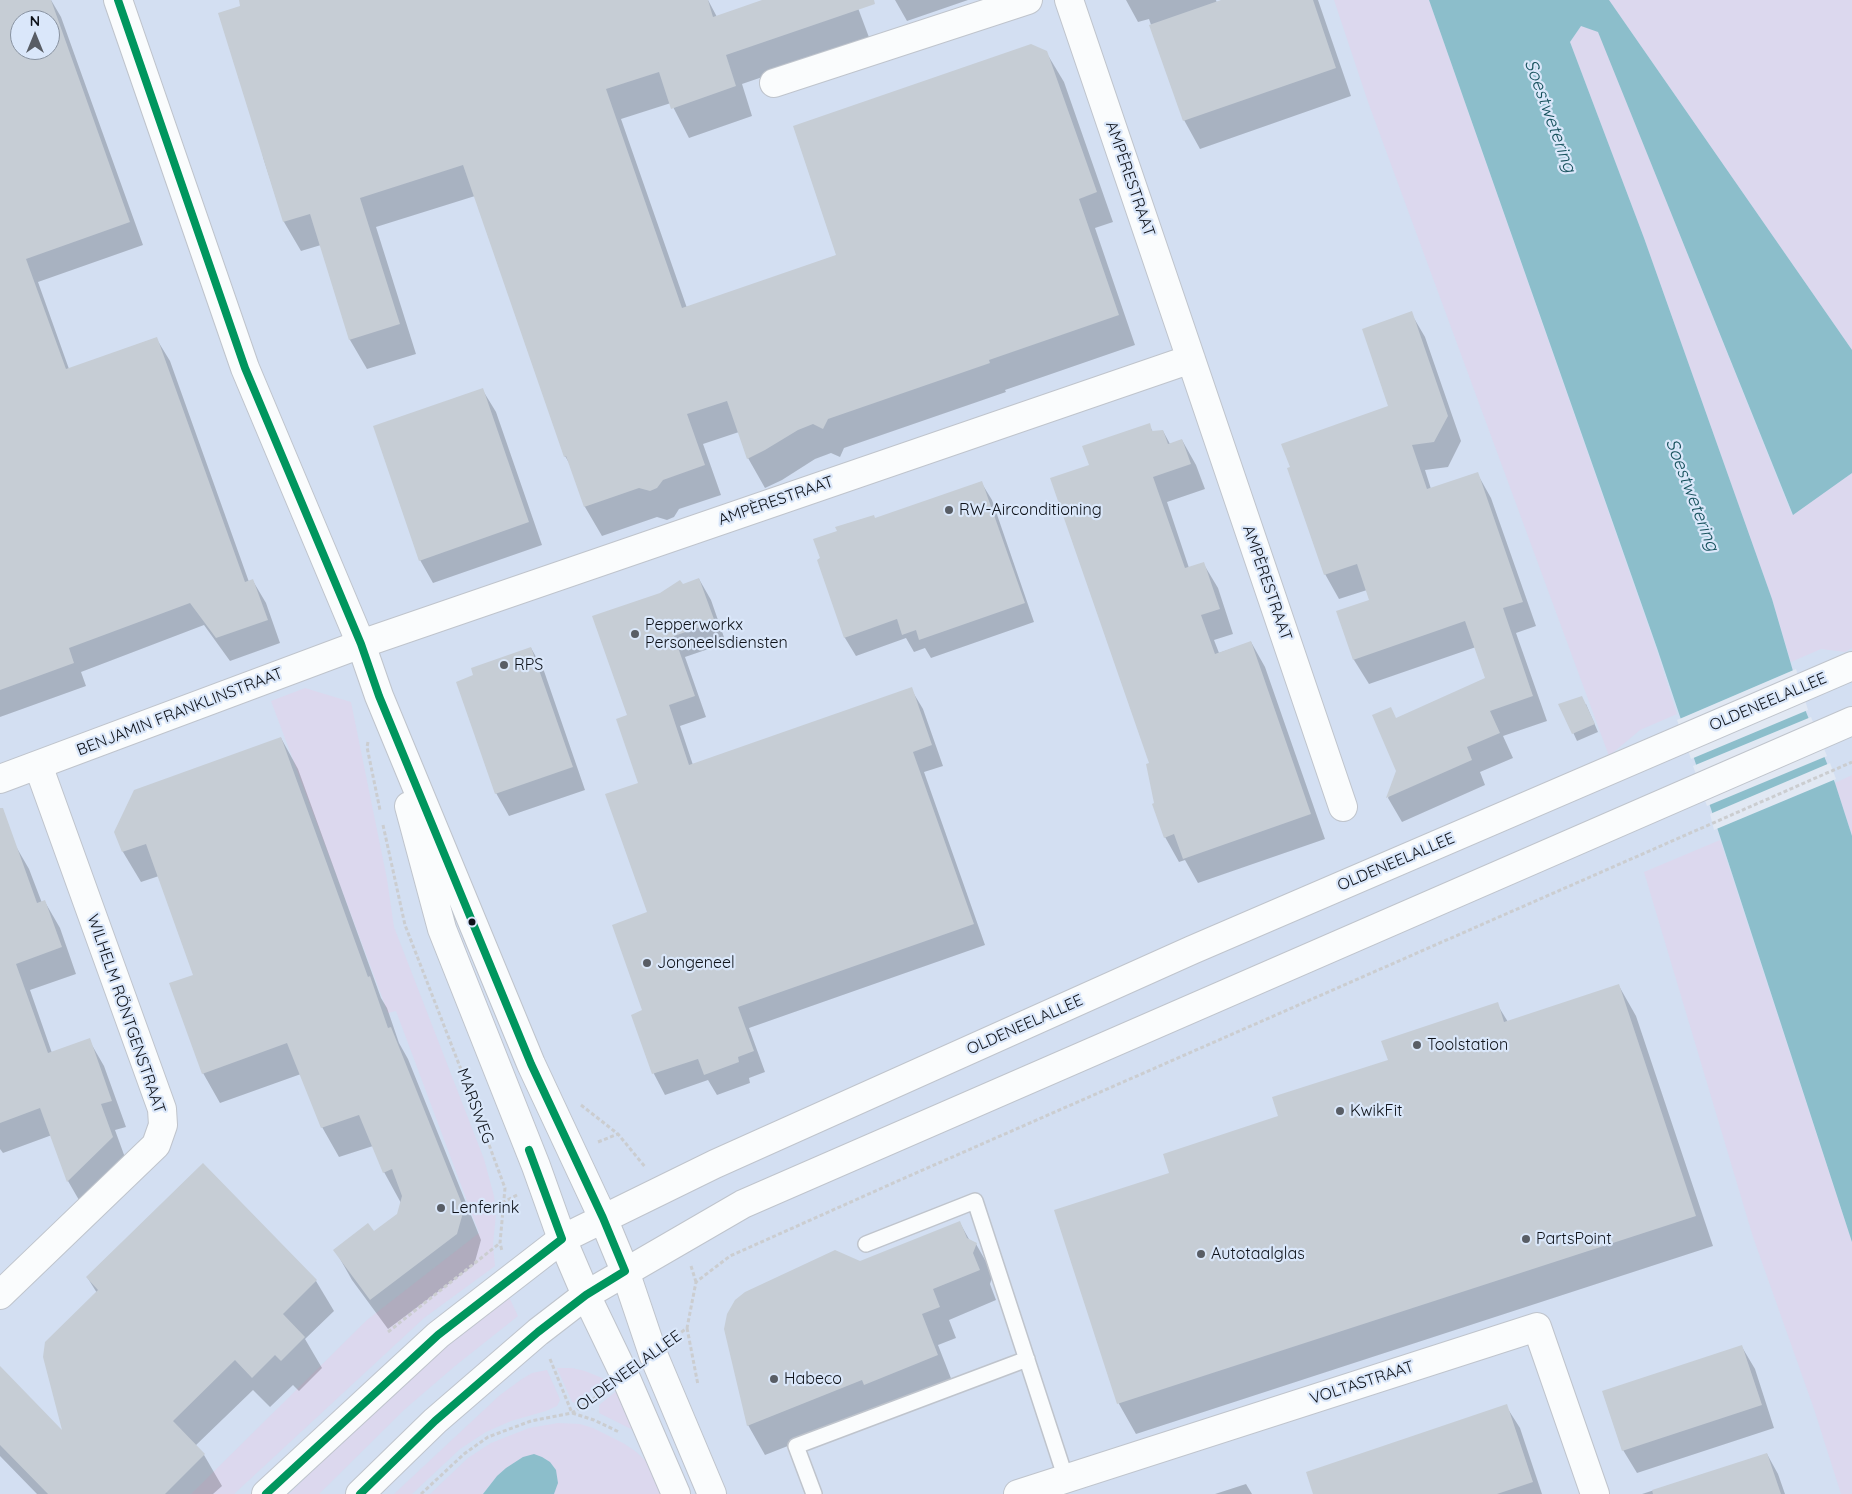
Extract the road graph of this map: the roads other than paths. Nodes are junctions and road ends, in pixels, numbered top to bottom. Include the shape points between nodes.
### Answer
1 (118, 0) edge
2 (1028, 0) edge
3 (1069, 0) edge
4 (774, 83) dead end
5 (1191, 359) junction
6 (360, 644) junction
7 (1843, 670) edge
8 (379, 696) junction
9 (1851, 722) edge
10 (38, 766) junction
11 (0, 779) edge
12 (1343, 807) dead end
13 (603, 1218) junction
14 (562, 1239) junction
15 (866, 1244) dead end
16 (625, 1271) junction
17 (0, 1295) edge
18 (586, 1296) junction
19 (1026, 1358) junction
20 (1066, 1479) junction
21 (266, 1494) edge
22 (360, 1494) edge
23 (676, 1494) edge
24 (712, 1494) edge
25 (814, 1494) edge
26 (1018, 1494) edge
27 (1594, 1494) edge

1 - 6 street, MARSWEG via 245,368
2 - 4 street
3 - 5 street, AMPÈRESTRAAT
5 - 6 street, AMPÈRESTRAAT
5 - 12 street, AMPÈRESTRAAT
6 - 8 street, MARSWEG
6 - 10 street, BENJAMIN FRANKLINSTRAAT
7 - 13 street, OLDENEELALLEE via 1192,950 715,1164
8 - 13 street, MARSWEG via 531,1064
8 - 14 street, MARSWEG via 442,929
9 - 16 street via 743,1204
10 - 11 street, BENJAMIN FRANKLINSTRAAT
10 - 17 street, WILHELM RÖNTGENSTRAAT via 162,1109 163,1125 156,1145
13 - 14 street, OLDENEELALLEE
13 - 16 street, MARSWEG
14 - 18 street, MARSWEG
14 - 21 street, OLDENEELALLEE via 438,1335
15 - 19 lane via 975,1201
16 - 18 street
16 - 24 street, MARSWEG via 653,1354
18 - 22 street via 538,1332 435,1421
18 - 23 street, MARSWEG via 626,1376
19 - 20 lane
19 - 25 lane via 796,1446
20 - 26 street, VOLTASTRAAT
20 - 27 street, VOLTASTRAAT via 1538,1327

